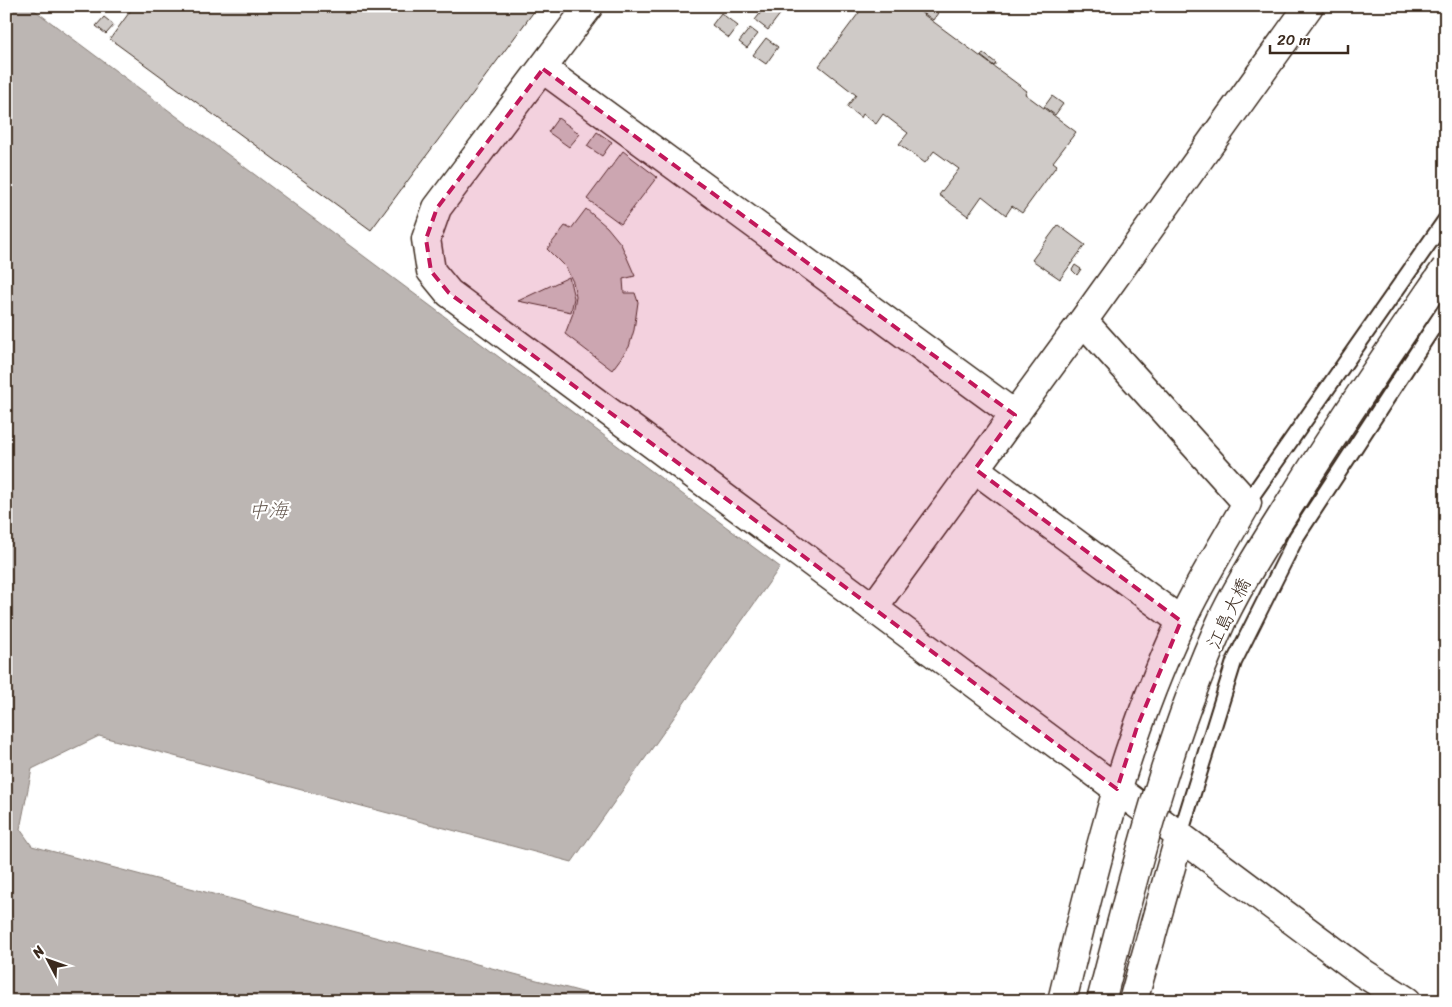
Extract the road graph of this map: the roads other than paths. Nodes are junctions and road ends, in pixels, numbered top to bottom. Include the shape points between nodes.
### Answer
1 (589, 6) edge
2 (1309, 6) edge
3 (543, 70) junction
4 (1446, 219) edge
5 (1446, 268) edge
6 (1446, 308) edge
7 (1084, 322) junction
8 (1015, 415) junction
9 (976, 469) junction
10 (1247, 502) junction
11 (873, 608) junction
12 (1181, 621) junction
13 (1117, 789) junction
14 (1180, 835) junction
15 (1062, 1001) edge
16 (1101, 1001) edge
17 (1133, 1001) edge
18 (1407, 1001) edge

1 - 3 street
2 - 7 street
3 - 8 street
3 - 11 street via 437,208 426,239 432,271 449,293
4 - 10 lane
5 - 16 street, 江島大橋, bridge via 1329,440 1224,617 1186,708 1143,844
6 - 14 lane via 1297,536 1234,662
7 - 8 street
7 - 10 street
8 - 9 street
9 - 11 street
9 - 12 street
10 - 12 street
11 - 13 street
12 - 13 street
13 - 14 street
13 - 15 street via 1092,875
14 - 17 street
14 - 18 street via 1362,973

